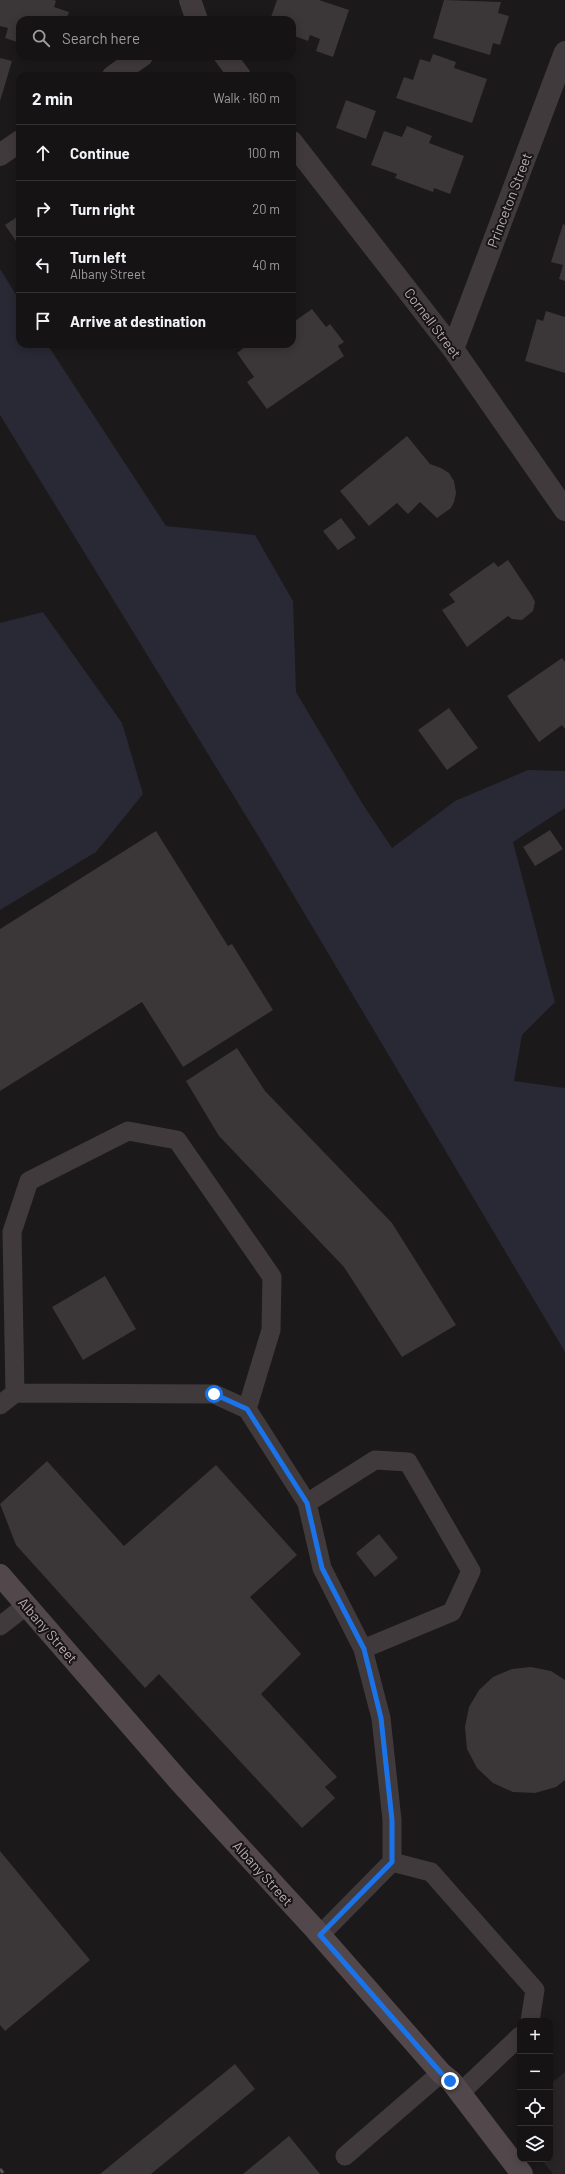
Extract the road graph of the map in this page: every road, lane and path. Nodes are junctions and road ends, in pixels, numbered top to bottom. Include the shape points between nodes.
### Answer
1 (565, 52) edge
2 (136, 60) edge
3 (228, 60) edge
4 (119, 72) edge
5 (237, 72) edge
6 (16, 144) edge
7 (296, 147) edge
8 (0, 155) edge
9 (453, 349) junction
10 (565, 510) edge
11 (7, 1399) edge
12 (247, 1409) junction
13 (307, 1503) junction
14 (0, 1575) edge
15 (27, 1605) junction
16 (0, 1626) edge
17 (364, 1649) junction
18 (392, 1862) junction
19 (320, 1935) junction
20 (530, 2018) edge
21 (517, 2039) edge
22 (441, 2073) junction
23 (460, 2093) junction
24 (345, 2156) dead end
25 (522, 2174) edge

1 - 9 street, Princeton Street
2 - 4 street
3 - 5 street
6 - 8 street
7 - 9 street, Cornell Street
9 - 10 street, Cornell Street
11 - 12 lane via 214,1394
11 - 12 lane via 12,1232 29,1181 128,1131 177,1140 272,1277 270,1330
12 - 13 lane
13 - 17 lane via 322,1568
13 - 17 lane via 376,1460 408,1462 471,1571 452,1612
14 - 15 main road, Albany Street
15 - 16 lane
15 - 19 main road, Albany Street via 179,1781
17 - 18 lane via 381,1718 392,1820
18 - 19 lane
18 - 20 lane via 431,1872 535,1990
19 - 22 main road, Albany Street
21 - 23 lane
22 - 23 main road, Albany Street
22 - 24 lane
23 - 25 main road, Albany Street

